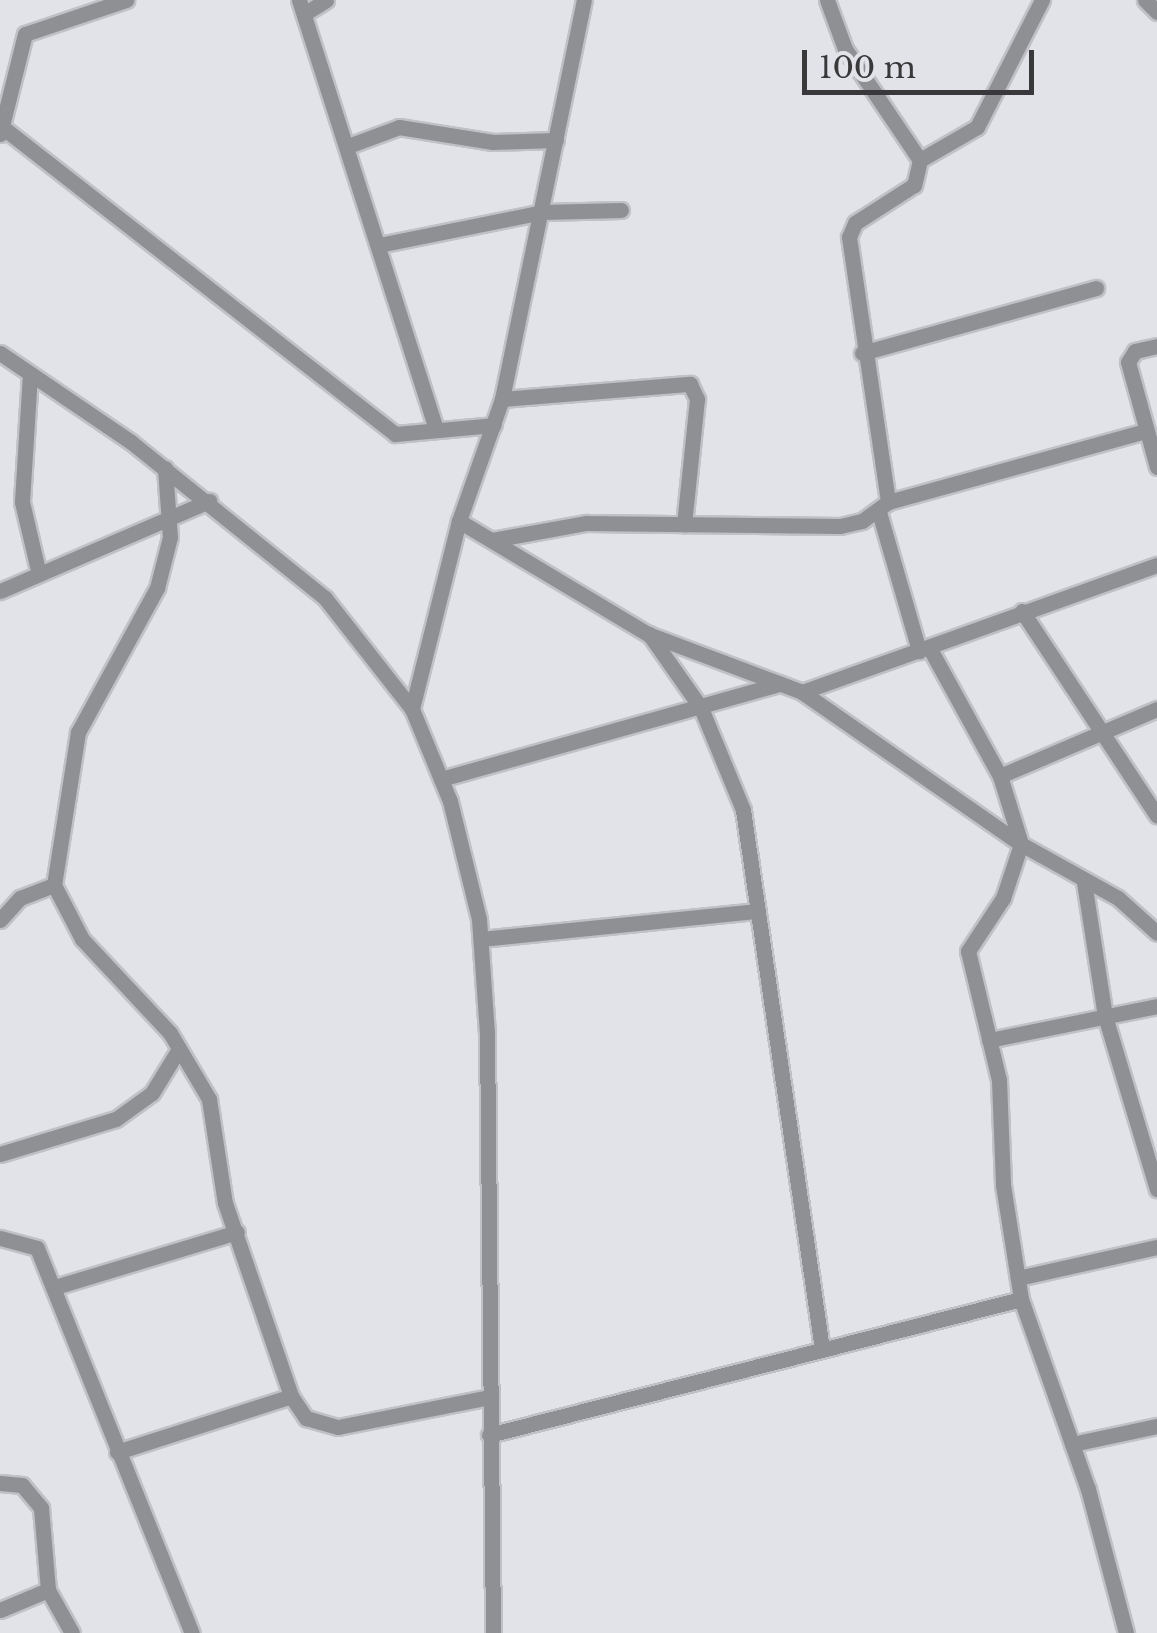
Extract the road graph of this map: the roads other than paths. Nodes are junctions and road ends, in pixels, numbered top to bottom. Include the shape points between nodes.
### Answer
1 (126, 0) edge
2 (326, 0) edge
3 (584, 0) edge
4 (827, 0) edge
5 (1042, 0) edge
6 (1145, 0) edge
7 (301, 7) edge
8 (1157, 12) edge
9 (3, 132) edge
10 (556, 140) junction
11 (348, 146) junction
12 (920, 160) junction
13 (621, 210) dead end
14 (543, 212) junction
15 (379, 245) junction
16 (1096, 288) dead end
17 (1157, 346) edge
18 (862, 352) junction
19 (0, 353) edge
20 (30, 374) junction
21 (502, 399) junction
22 (494, 425) junction
23 (435, 426) junction
24 (1146, 431) junction
25 (165, 468) junction
26 (1157, 468) edge
27 (209, 501) junction
28 (884, 507) junction
29 (165, 515) junction
30 (459, 521) junction
31 (684, 524) junction
32 (492, 540) junction
33 (1157, 565) edge
34 (38, 570) junction
35 (0, 590) edge
36 (1022, 610) junction
37 (648, 634) junction
38 (924, 649) junction
39 (780, 684) junction
40 (802, 692) junction
41 (700, 708) junction
42 (412, 709) junction
43 (1157, 710) edge
44 (1099, 732) junction
45 (1000, 776) junction
46 (441, 779) junction
47 (1157, 816) edge
48 (1021, 844) junction
49 (1084, 882) junction
50 (54, 886) junction
51 (758, 912) junction
52 (0, 920) edge
53 (1157, 933) edge
54 (480, 939) junction
55 (1157, 1006) edge
56 (1106, 1016) junction
57 (989, 1040) junction
58 (179, 1049) junction
59 (0, 1154) edge
60 (1157, 1188) edge
61 (237, 1232) junction
62 (0, 1238) edge
63 (1157, 1247) edge
64 (1018, 1278) junction
65 (55, 1287) junction
66 (1022, 1299) junction
67 (822, 1349) junction
68 (291, 1396) junction
69 (490, 1397) junction
70 (1157, 1426) edge
71 (489, 1435) junction
72 (1072, 1444) junction
73 (117, 1452) junction
74 (0, 1483) edge
75 (48, 1590) junction
76 (0, 1610) edge
77 (72, 1633) edge
78 (192, 1633) edge
79 (493, 1633) edge
80 (1126, 1633) edge

1 - 9 street via 25,34
2 - 7 street
3 - 10 street
4 - 12 street via 855,66
5 - 12 street via 977,127
6 - 8 street
7 - 11 street
9 - 23 street via 395,434
10 - 11 street via 494,142 399,127
10 - 14 street
11 - 15 street
12 - 18 street via 914,185 855,223 849,238
13 - 14 street
14 - 15 street
14 - 21 street
15 - 23 street
16 - 18 street
17 - 24 street via 1129,355
18 - 28 street
19 - 20 street
20 - 25 street
20 - 34 street via 22,502
21 - 22 street
21 - 31 street via 690,384 697,399
22 - 23 street
22 - 30 street
24 - 26 street
24 - 28 street
25 - 27 street
25 - 29 street
27 - 29 street
27 - 42 street via 326,598
28 - 31 street via 840,526
28 - 38 street
29 - 34 street
29 - 50 street via 170,537 157,588 78,732
30 - 32 street
30 - 42 street
31 - 32 street via 586,523
32 - 37 street
33 - 36 street
34 - 35 street
36 - 38 street
36 - 44 street
37 - 39 street
37 - 41 street
38 - 40 street
38 - 45 street
39 - 40 street
39 - 41 street
40 - 48 street
41 - 46 street
41 - 51 street via 744,810
42 - 46 street
43 - 44 street
44 - 45 street
44 - 47 street
45 - 48 street
46 - 54 street via 464,840
48 - 49 street
48 - 57 street via 1003,898 968,952
49 - 53 street via 1118,898
49 - 56 street
50 - 52 street via 20,898
50 - 58 street via 82,939
51 - 54 street
51 - 67 street
54 - 69 street
55 - 56 street
56 - 57 street
56 - 60 street
57 - 64 street via 1000,1080 1003,1185
58 - 59 street via 152,1092 116,1118
58 - 61 street via 209,1099
61 - 65 street
61 - 68 street
62 - 65 street via 37,1248
63 - 64 street
64 - 66 street
65 - 73 street
66 - 67 street
66 - 72 street
67 - 71 street
68 - 69 street via 306,1418 338,1428
68 - 73 street
69 - 71 street
70 - 72 street
71 - 79 street
72 - 80 street
73 - 78 street
74 - 75 street via 22,1485 40,1508
75 - 76 street
75 - 77 street

